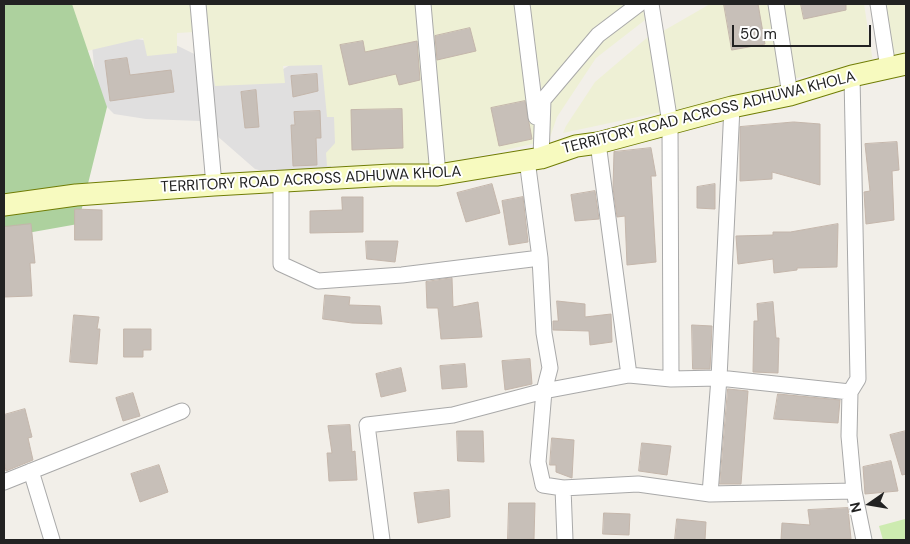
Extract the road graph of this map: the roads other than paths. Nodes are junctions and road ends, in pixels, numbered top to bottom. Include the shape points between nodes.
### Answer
1 (198, 4) edge
2 (422, 4) edge
3 (522, 4) edge
4 (639, 4) edge
5 (652, 4) edge
6 (776, 4) edge
7 (878, 4) edge
8 (897, 66) edge
9 (852, 76) junction
10 (790, 95) junction
11 (732, 107) junction
12 (670, 123) junction
13 (598, 143) junction
14 (534, 159) junction
15 (438, 175) junction
16 (281, 181) junction
17 (214, 185) junction
18 (4, 205) edge
19 (540, 258) junction
20 (629, 375) junction
21 (720, 378) junction
22 (671, 379) junction
23 (544, 391) junction
24 (850, 392) junction
25 (182, 411) dead end
26 (31, 471) junction
27 (4, 482) edge
28 (564, 488) junction
29 (854, 491) junction
30 (710, 494) junction
31 (52, 540) edge
32 (382, 540) edge
33 (565, 540) edge
34 (864, 540) edge

1 - 17 street
2 - 15 street
3 - 14 street
4 - 14 street via 598,35 543,100
5 - 12 street
6 - 10 street
7 - 8 street
8 - 9 street, TERRITORY ROAD ACROSS ADHUWA KHOLA
9 - 10 street, TERRITORY ROAD ACROSS ADHUWA KHOLA
9 - 24 street via 858,379
10 - 11 street, TERRITORY ROAD ACROSS ADHUWA KHOLA
11 - 12 street, TERRITORY ROAD ACROSS ADHUWA KHOLA
11 - 21 street
12 - 13 street, TERRITORY ROAD ACROSS ADHUWA KHOLA
12 - 22 street
13 - 14 street, TERRITORY ROAD ACROSS ADHUWA KHOLA
13 - 20 street
14 - 15 street, TERRITORY ROAD ACROSS ADHUWA KHOLA
14 - 19 street
15 - 16 street, TERRITORY ROAD ACROSS ADHUWA KHOLA
16 - 17 street, TERRITORY ROAD ACROSS ADHUWA KHOLA
16 - 19 street via 281,264 318,280 402,275
17 - 18 street, TERRITORY ROAD ACROSS ADHUWA KHOLA via 76,194
19 - 23 street via 544,333 550,368
20 - 22 street
20 - 23 street
21 - 22 street
21 - 24 street
21 - 30 street
23 - 28 street via 538,462 543,485
23 - 32 street via 453,415 367,425
24 - 29 street via 849,436
25 - 26 street
26 - 27 street
26 - 31 street
28 - 30 street via 638,484
28 - 33 street
29 - 30 street
29 - 34 street

